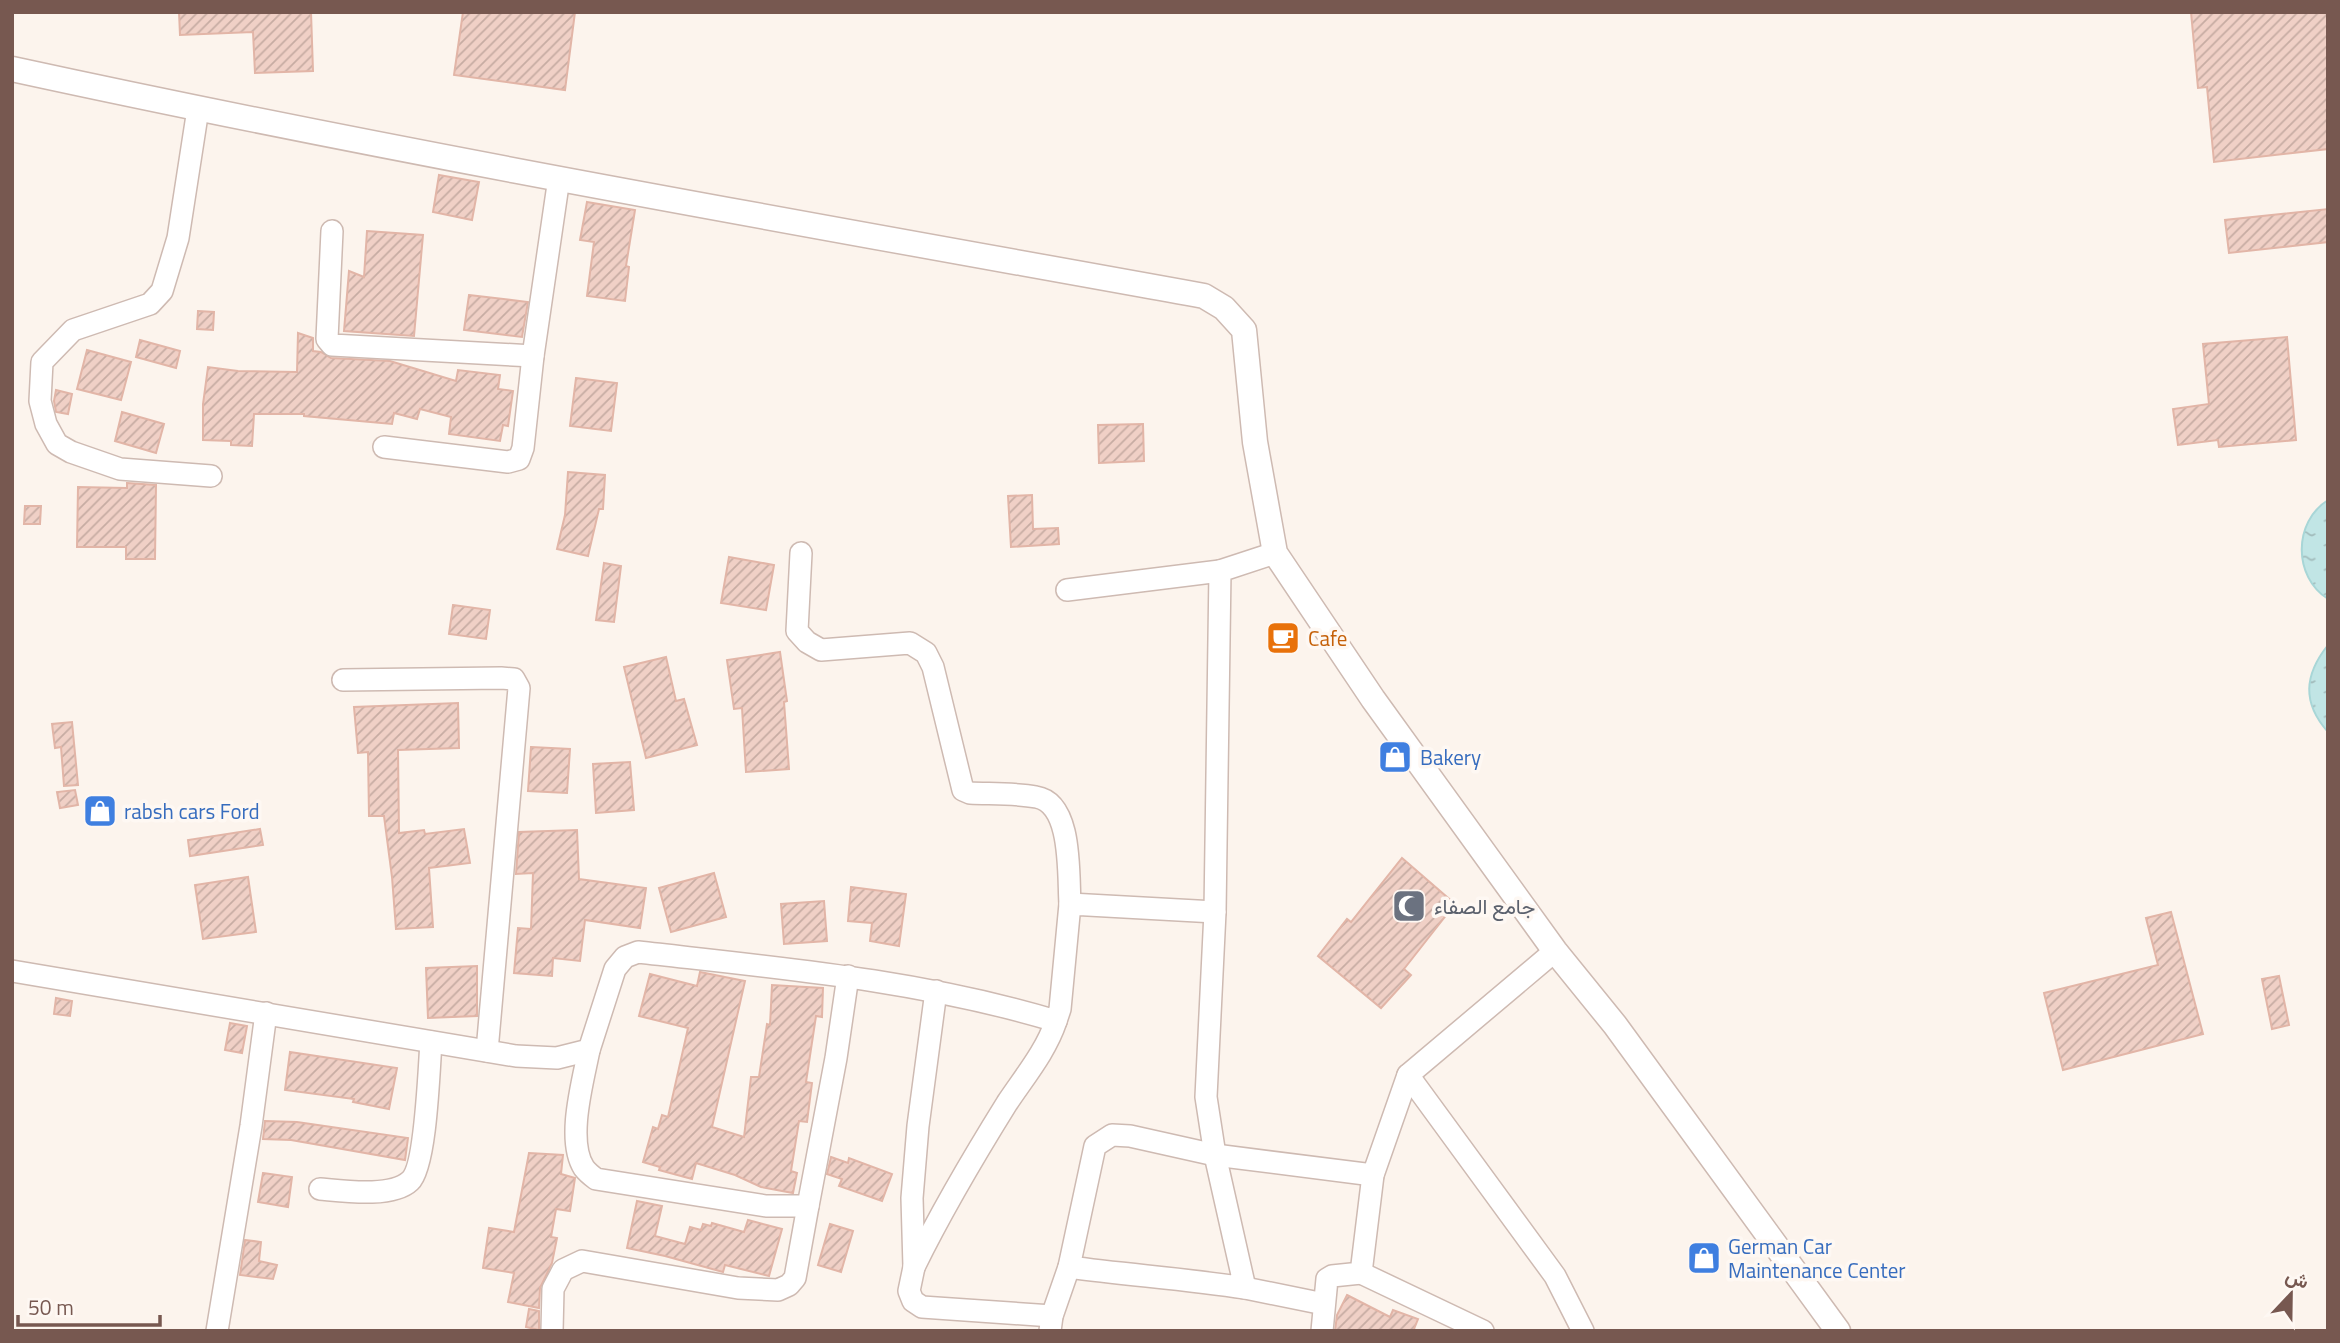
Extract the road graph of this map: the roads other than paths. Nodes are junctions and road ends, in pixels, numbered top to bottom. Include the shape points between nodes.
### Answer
1 (12, 69) edge
2 (198, 109) junction
3 (559, 178) junction
4 (332, 231) dead end
5 (533, 356) junction
6 (384, 447) dead end
7 (211, 475) dead end
8 (801, 553) dead end
9 (1275, 553) junction
10 (1220, 571) junction
11 (1067, 590) dead end
12 (343, 680) dead end
13 (1070, 904) junction
14 (1215, 912) junction
15 (1555, 951) junction
16 (12, 971) edge
17 (848, 976) junction
18 (936, 991) junction
19 (266, 1013) junction
20 (1056, 1021) junction
21 (431, 1042) junction
22 (589, 1050) junction
23 (487, 1051) junction
24 (1408, 1075) junction
25 (1215, 1154) junction
26 (1373, 1175) junction
27 (320, 1189) dead end
28 (808, 1206) junction
29 (914, 1266) junction
30 (1069, 1267) junction
31 (1361, 1273) junction
32 (1245, 1289) junction
33 (1324, 1304) junction
34 (1051, 1324) edge
35 (1475, 1329) edge
36 (217, 1331) edge
37 (552, 1331) edge
38 (1322, 1331) edge
39 (1583, 1331) edge
40 (1838, 1331) edge

1 - 2 street
2 - 3 street
2 - 7 street via 178,238 162,291 150,304 73,330 42,362 40,401 57,444 71,452 120,469
3 - 5 street
3 - 9 street via 1204,296 1244,330 1255,442
4 - 5 street via 327,339 332,345
5 - 6 street via 519,459 508,462
8 - 13 street via 797,631 821,650 910,643 926,653 963,790 1039,797 1057,810 1064,827
9 - 10 street
9 - 15 street via 1373,699
10 - 11 street
10 - 14 street
12 - 23 street via 501,678 514,679 519,688
13 - 14 street
13 - 20 street
14 - 25 street via 1206,1097
15 - 24 street
15 - 40 street via 1615,1025
16 - 19 street
17 - 18 street
17 - 22 street via 639,952 625,957 615,969
17 - 28 street
18 - 20 street
18 - 29 street via 912,1198
19 - 21 street
19 - 36 street
20 - 29 street via 1050,1039 947,1203
21 - 23 street
21 - 27 street via 420,1161 411,1181 362,1193
22 - 23 street via 557,1058
22 - 28 street via 576,1128 579,1156 596,1179 766,1206
24 - 26 street
24 - 39 street via 1555,1276
25 - 26 street
25 - 30 street via 1112,1135 1094,1146
25 - 32 street
26 - 31 street
28 - 37 street via 795,1278 789,1285 778,1290 738,1288 582,1261 563,1270 553,1289
29 - 34 street via 909,1292 922,1307
30 - 32 street
30 - 34 street
31 - 33 street via 1327,1279
31 - 35 street
32 - 33 street
33 - 38 street

